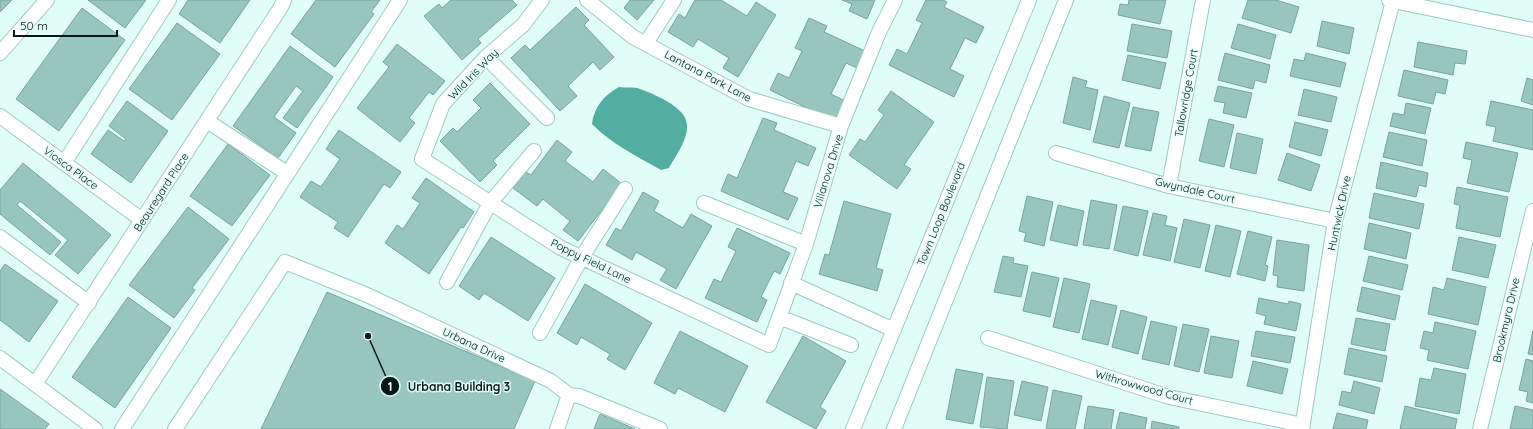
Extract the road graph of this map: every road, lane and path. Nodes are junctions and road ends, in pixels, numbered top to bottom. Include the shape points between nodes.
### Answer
1 (47, 0) edge
2 (169, 0) edge
3 (284, 0) edge
4 (400, 0) edge
5 (542, 0) edge
6 (587, 0) edge
7 (674, 0) edge
8 (895, 0) edge
9 (1029, 0) edge
10 (1066, 0) edge
11 (1204, 0) edge
12 (1391, 0) edge
13 (1533, 30) edge
14 (646, 43) junction
15 (0, 53) edge
16 (486, 57) junction
17 (0, 116) edge
18 (547, 118) dead end
19 (207, 121) junction
20 (841, 126) junction
21 (534, 151) dead end
22 (1056, 153) dead end
23 (422, 160) joint
24 (64, 163) junction
25 (287, 172) junction
26 (1170, 186) junction
27 (625, 189) dead end
28 (490, 203) junction
29 (704, 203) dead end
30 (1533, 211) edge
31 (142, 220) junction
32 (1335, 221) junction
33 (0, 237) edge
34 (806, 244) junction
35 (582, 257) junction
36 (447, 282) dead end
37 (792, 282) junction
38 (89, 303) junction
39 (779, 317) junction
40 (894, 330) junction
41 (540, 333) dead end
42 (988, 338) dead end
43 (769, 345) joint
44 (851, 345) dead end
45 (0, 358) edge
46 (35, 384) junction
47 (570, 396) junction
48 (1302, 427) edge
49 (95, 429) edge
50 (122, 429) edge
51 (175, 429) edge
52 (557, 429) edge
53 (660, 429) edge
54 (853, 429) edge
55 (894, 429) edge
56 (1480, 429) edge

1 - 15 street
2 - 24 street
3 - 19 street, Beauregard Place
4 - 25 street
5 - 16 street, Wild Iris Way via 523,25
6 - 14 street, Lantana Park Lane via 633,37
7 - 14 street
8 - 20 street, Villanova Drive via 879,32
9 - 40 street, Town Loop Boulevard
10 - 55 street
11 - 26 street, Tallowridge Court
12 - 13 street
12 - 32 street, Huntwick Drive
14 - 20 street, Lantana Park Lane via 749,99
16 - 18 street
16 - 23 street, Wild Iris Way via 443,104
17 - 24 street, Viosca Place
19 - 25 street
19 - 31 street, Beauregard Place
20 - 34 street, Villanova Drive
21 - 28 street
22 - 26 street, Gwyndale Court
23 - 28 street, Poppy Field Lane
24 - 31 street, Viosca Place
25 - 50 street
26 - 32 street, Gwyndale Court
27 - 35 street
28 - 35 street, Poppy Field Lane via 561,248
28 - 36 street
29 - 34 street
30 - 56 street, Brookmyra Drive
31 - 38 street, Beauregard Place
32 - 48 street, Huntwick Drive
33 - 38 street
34 - 37 street, Villanova Drive
35 - 41 street
35 - 43 street, Poppy Field Lane
37 - 39 street, Villanova Drive
37 - 40 street
38 - 46 street, Beauregard Place
39 - 43 street, Villanova Drive
39 - 44 street
40 - 54 street, Town Loop Boulevard
42 - 48 street, Withrowwood Court via 1169,397
45 - 46 street
46 - 49 street
47 - 51 street, Urbana Drive via 551,380 367,295 285,262
47 - 52 street
47 - 53 street, Urbana Drive via 578,396

